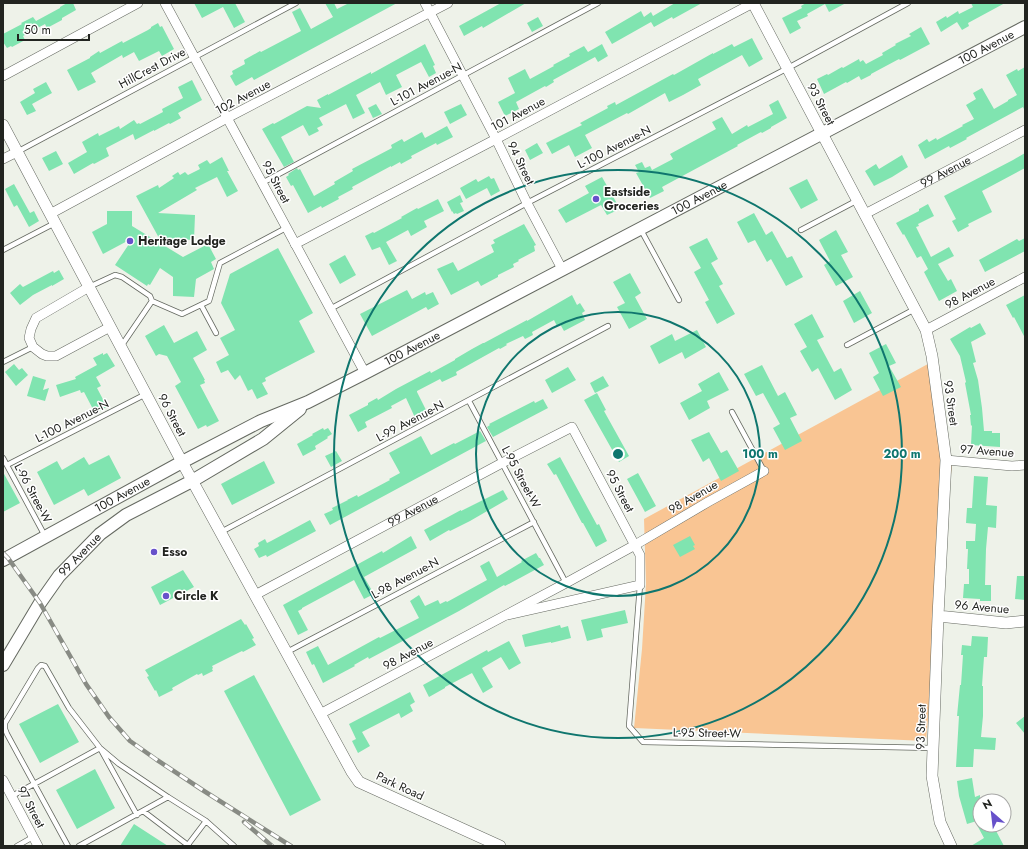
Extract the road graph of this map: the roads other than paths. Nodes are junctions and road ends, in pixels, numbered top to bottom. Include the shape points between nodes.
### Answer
1 (138, 3) edge
2 (165, 3) edge
3 (296, 3) edge
4 (425, 3) edge
5 (448, 3) edge
6 (598, 3) edge
7 (753, 3) edge
8 (908, 3) edge
9 (430, 13) junction
10 (1025, 27) edge
11 (194, 57) junction
12 (788, 68) junction
13 (3, 76) edge
14 (463, 76) junction
15 (227, 118) junction
16 (3, 126) edge
17 (1025, 130) edge
18 (822, 133) junction
19 (496, 139) junction
20 (17, 152) junction
21 (3, 159) edge
22 (262, 183) junction
23 (858, 200) junction
24 (527, 203) junction
25 (865, 214) junction
26 (52, 218) junction
27 (286, 228) junction
28 (640, 228) junction
29 (801, 230) dead end
30 (295, 244) junction
31 (3, 250) edge
32 (562, 269) junction
33 (1025, 277) edge
34 (89, 286) junction
35 (678, 300) dead end
36 (152, 301) junction
37 (201, 305) junction
38 (330, 309) junction
39 (915, 309) junction
40 (608, 326) dead end
41 (110, 327) junction
42 (926, 330) junction
43 (216, 333) dead end
44 (847, 345) dead end
45 (121, 346) junction
46 (33, 347) junction
47 (3, 362) edge
48 (365, 373) junction
49 (146, 394) junction
50 (469, 400) junction
51 (308, 402) junction
52 (732, 412) dead end
53 (572, 427) joint
54 (3, 458) edge
55 (946, 460) junction
56 (182, 462) junction
57 (502, 463) junction
58 (7, 465) junction
59 (1025, 465) edge
60 (764, 471) joint
61 (192, 481) junction
62 (534, 522) junction
63 (221, 532) junction
64 (46, 537) junction
65 (635, 545) junction
66 (3, 560) edge
67 (566, 583) junction
68 (640, 585) junction
69 (255, 595) junction
70 (507, 615) junction
71 (938, 616) junction
72 (1025, 621) edge
73 (286, 652) junction
74 (3, 665) edge
75 (320, 714) junction
76 (100, 748) junction
77 (933, 748) junction
78 (3, 780) edge
79 (34, 783) junction
80 (12, 796) junction
81 (168, 797) junction
82 (143, 811) junction
83 (136, 815) junction
84 (206, 821) junction
85 (33, 837) junction
86 (17, 846) edge
87 (38, 846) edge
88 (68, 846) edge
89 (79, 846) edge
90 (188, 846) edge
91 (234, 846) edge
92 (500, 846) edge
93 (951, 846) edge

1 - 13 street
2 - 11 street, 95 Street
3 - 11 lane, HillCrest Drive
4 - 9 street, 94 Street
5 - 9 street, 102 Avenue
6 - 14 lane, L-101 Avenue-N
7 - 12 street, 93 Street
7 - 19 street, 101 Avenue
8 - 12 lane, L-100 Avenue-N
9 - 14 street, 94 Street
9 - 15 street, 102 Avenue
10 - 18 main road, 100 Avenue
11 - 15 street, 95 Street
11 - 20 lane, HillCrest Drive
12 - 18 street, 93 Street
12 - 24 lane, L-100 Avenue-N
14 - 19 street, 94 Street
14 - 22 lane, L-101 Avenue-N
15 - 22 street, 95 Street
15 - 26 street, 102 Avenue
16 - 20 street, 96 Street
17 - 25 street, 99 Avenue
18 - 23 street, 93 Street
18 - 28 main road, 100 Avenue
19 - 24 street, 94 Street
19 - 30 street, 101 Avenue
20 - 21 street
20 - 26 street, 96 Street
22 - 27 street, 95 Street
23 - 25 street, 93 Street
23 - 29 lane
24 - 32 street, 94 Street
24 - 38 lane, L-100 Avenue-N
25 - 39 street, 93 Street
26 - 31 lane
26 - 34 street, 96 Street
27 - 30 street, 95 Street
27 - 37 lane via 220,263 209,301
28 - 32 main road, 100 Avenue
28 - 35 lane
30 - 38 street, 95 Street
32 - 48 main road, 100 Avenue
33 - 42 street, 98 Avenue
34 - 36 lane via 115,275 150,296
34 - 41 street, 96 Street
34 - 46 street via 36,318 29,338
36 - 37 lane via 182,314
36 - 45 lane
37 - 43 lane
38 - 48 street, 95 Street
39 - 42 street, 93 Street
39 - 44 lane
40 - 50 lane, L-99 Avenue-N
41 - 45 street, 96 Street
41 - 46 street via 56,356 47,356
42 - 55 street, 93 Street
45 - 49 street, 96 Street
46 - 47 lane
48 - 51 main road, 100 Avenue
49 - 56 street, 96 Street
49 - 58 lane, L-100 Avenue-N
50 - 57 lane, L-95 Street-W
50 - 63 lane, L-99 Avenue-N
51 - 56 main road, 100 Avenue via 261,421
51 - 61 main road, 100 Avenue via 263,439
52 - 60 lane
53 - 57 street, 99 Avenue
53 - 65 street, 95 Street
54 - 58 lane, L-96 Stree-W
55 - 59 street, 97 Avenue
55 - 71 street, 93 Street
56 - 61 street, 96 Street
56 - 64 main road, 100 Avenue
57 - 62 lane, L-95 Street-W
57 - 69 street, 99 Avenue
58 - 64 lane, L-96 Stree-W
60 - 65 street, 98 Avenue
61 - 63 street, 96 Street
61 - 74 main road, 99 Avenue via 126,515 100,534 59,576
62 - 67 lane, L-95 Street-W
62 - 73 lane, L-98 Avenue-N
63 - 69 street, 96 Street
64 - 66 main road, 100 Avenue
65 - 67 street, 98 Avenue
65 - 68 street via 640,555
67 - 70 street, 98 Avenue
68 - 70 street, 98 Avenue
68 - 77 lane, L-95 Street-W via 629,726 643,742
69 - 73 street, 96 Street
70 - 75 street, 98 Avenue
71 - 72 street, 96 Avenue via 1006,623
71 - 77 street, 93 Street
73 - 75 street, 96 Street
75 - 92 street, Park Road via 360,782
76 - 79 lane
76 - 79 lane via 69,708 45,666 41,665 5,723 7,734
76 - 81 lane
76 - 83 lane
77 - 93 street, 93 Street via 932,776 940,822
78 - 80 street, 97 Street
79 - 80 lane
79 - 88 lane
80 - 85 street, 97 Street
81 - 82 lane
81 - 84 lane
82 - 83 lane
82 - 90 lane
83 - 89 lane
84 - 90 lane
84 - 91 lane
85 - 86 lane
85 - 87 street, 97 Street

